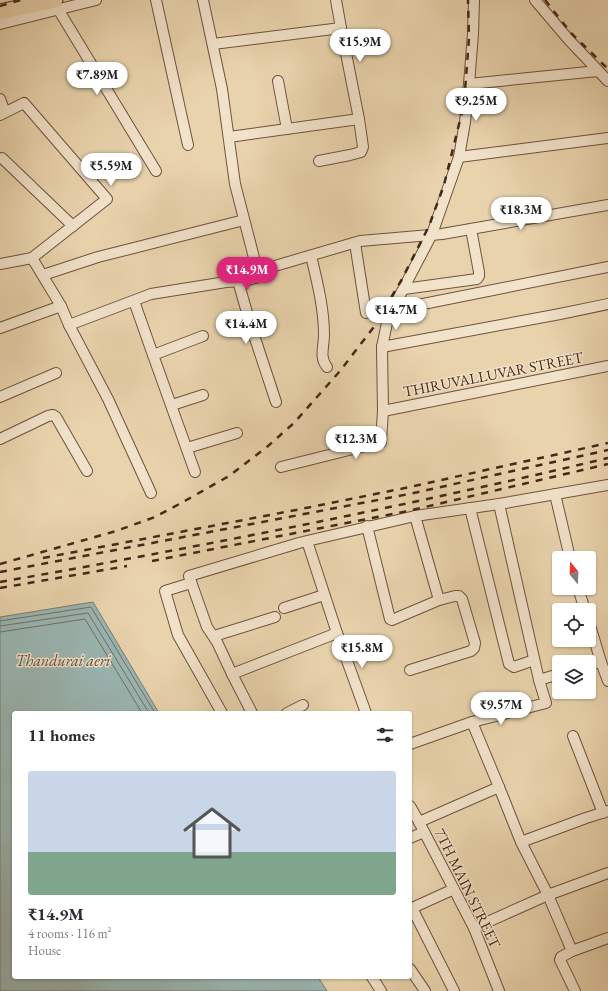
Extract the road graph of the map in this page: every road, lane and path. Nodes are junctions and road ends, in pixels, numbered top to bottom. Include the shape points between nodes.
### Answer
1 (96, 0) edge
2 (156, 0) edge
3 (203, 0) edge
4 (336, 0) edge
5 (474, 0) edge
6 (535, 0) edge
7 (56, 5) edge
8 (0, 12) edge
9 (0, 24) edge
10 (341, 28) junction
11 (213, 44) junction
12 (598, 71) junction
13 (278, 81) dead end
14 (608, 81) edge
15 (469, 84) junction
16 (0, 99) edge
17 (3, 114) edge
18 (359, 119) junction
19 (287, 129) junction
20 (229, 137) junction
21 (608, 138) edge
22 (188, 145) dead end
23 (459, 157) junction
24 (1, 158) edge
25 (319, 161) dead end
26 (156, 171) dead end
27 (608, 205) edge
28 (244, 220) junction
29 (73, 226) junction
30 (471, 229) junction
31 (432, 234) junction
32 (355, 243) junction
33 (311, 256) junction
34 (32, 258) junction
35 (0, 264) edge
36 (608, 267) edge
37 (43, 275) junction
38 (259, 277) junction
39 (238, 281) junction
40 (404, 289) junction
41 (134, 301) junction
42 (608, 304) edge
43 (61, 306) junction
44 (394, 309) junction
45 (366, 314) dead end
46 (69, 325) junction
47 (0, 328) edge
48 (203, 336) dead end
49 (382, 347) junction
50 (153, 355) junction
51 (608, 366) edge
52 (327, 367) dead end
53 (56, 373) dead end
54 (203, 395) dead end
55 (0, 397) edge
56 (276, 402) dead end
57 (172, 406) junction
58 (383, 411) junction
59 (237, 433) dead end
60 (0, 439) edge
61 (187, 448) junction
62 (281, 467) dead end
63 (87, 471) dead end
64 (195, 472) dead end
65 (608, 485) edge
66 (151, 493) dead end
67 (555, 494) junction
68 (499, 504) junction
69 (470, 508) junction
70 (415, 516) junction
71 (367, 526) junction
72 (307, 541) junction
73 (568, 551) edge
74 (191, 583) junction
75 (324, 595) junction
76 (439, 600) junction
77 (284, 608) dead end
78 (275, 617) dead end
79 (337, 633) junction
80 (214, 636) junction
81 (596, 645) edge
82 (534, 660) junction
83 (601, 662) junction
84 (596, 663) edge
85 (410, 670) dead end
86 (232, 674) junction
87 (552, 676) edge
88 (539, 680) junction
89 (608, 681) edge
90 (303, 705) dead end
91 (221, 711) edge
92 (251, 711) edge
93 (291, 711) edge
94 (365, 711) edge
95 (472, 722) junction
96 (573, 736) dead end
97 (412, 743) edge
98 (498, 787) junction
99 (412, 810) edge
100 (606, 812) edge
101 (419, 822) junction
102 (424, 832) junction
103 (412, 837) edge
104 (521, 842) junction
105 (608, 873) edge
106 (454, 889) junction
107 (548, 895) junction
108 (412, 908) edge
109 (412, 910) edge
110 (474, 928) junction
111 (608, 938) edge
112 (572, 950) junction
113 (412, 972) edge
114 (373, 979) edge
115 (381, 991) edge
116 (425, 991) edge
117 (454, 991) edge
118 (499, 991) edge
119 (575, 991) edge

1 - 7 street
2 - 22 street
3 - 11 street
4 - 10 street
5 - 15 street
6 - 12 street
7 - 8 highway
7 - 9 street
7 - 26 street
10 - 11 street
10 - 18 street
11 - 20 street
12 - 14 street
12 - 15 street
13 - 19 street
15 - 23 street
16 - 17 street
17 - 29 street via 24,103 107,199
18 - 19 street
18 - 25 street via 363,147 361,152
19 - 20 street
20 - 28 street via 235,184
21 - 23 street
23 - 31 street
24 - 29 street
27 - 30 street
28 - 37 street via 98,257
28 - 38 street
29 - 34 street
30 - 31 street
30 - 40 street via 479,272 477,279
31 - 32 street
31 - 40 street
32 - 33 street
32 - 45 street
33 - 38 street via 268,268
33 - 52 street via 324,322 322,356
34 - 35 street
34 - 37 street
36 - 44 street
37 - 43 street
38 - 39 street
39 - 41 street via 151,294
39 - 56 street
40 - 44 street
41 - 46 street
41 - 50 street
42 - 49 street
43 - 46 street
43 - 47 street
44 - 49 street via 388,318
46 - 66 street via 108,399
48 - 50 street
49 - 58 street
50 - 57 street
51 - 58 street, THIRUVALLUVAR STREET
53 - 55 street
54 - 57 street
57 - 61 street
58 - 62 street via 382,442
59 - 61 street
60 - 63 street via 53,415
61 - 64 street
65 - 67 street
67 - 68 street
67 - 73 street
68 - 69 street
68 - 82 street
69 - 70 street
69 - 82 street via 509,664 514,667
70 - 71 street
70 - 76 street
71 - 72 street
71 - 76 street via 390,619
72 - 74 street via 189,576
72 - 75 street
74 - 80 street via 207,627
74 - 91 street via 164,591 178,635
75 - 77 street
75 - 79 street
76 - 85 street via 460,596 475,643 474,648 466,653
78 - 80 street
79 - 86 street
79 - 94 street
80 - 86 street
81 - 83 street
82 - 88 street
83 - 84 street
83 - 89 street
86 - 92 street
87 - 88 street
88 - 95 street via 546,703
90 - 93 street
95 - 97 street
95 - 98 street
96 - 100 street
98 - 101 street
98 - 104 street
99 - 101 street, 7TH MAIN STREET
100 - 104 street
101 - 102 street, 7TH MAIN STREET
102 - 103 street
102 - 106 street, 7TH MAIN STREET
104 - 107 street
105 - 107 street
106 - 108 street
106 - 110 street, 7TH MAIN STREET
107 - 110 street
107 - 112 street
109 - 117 street
110 - 118 street, 7TH MAIN STREET
111 - 112 street
112 - 119 street via 560,960
113 - 116 street
114 - 115 street

